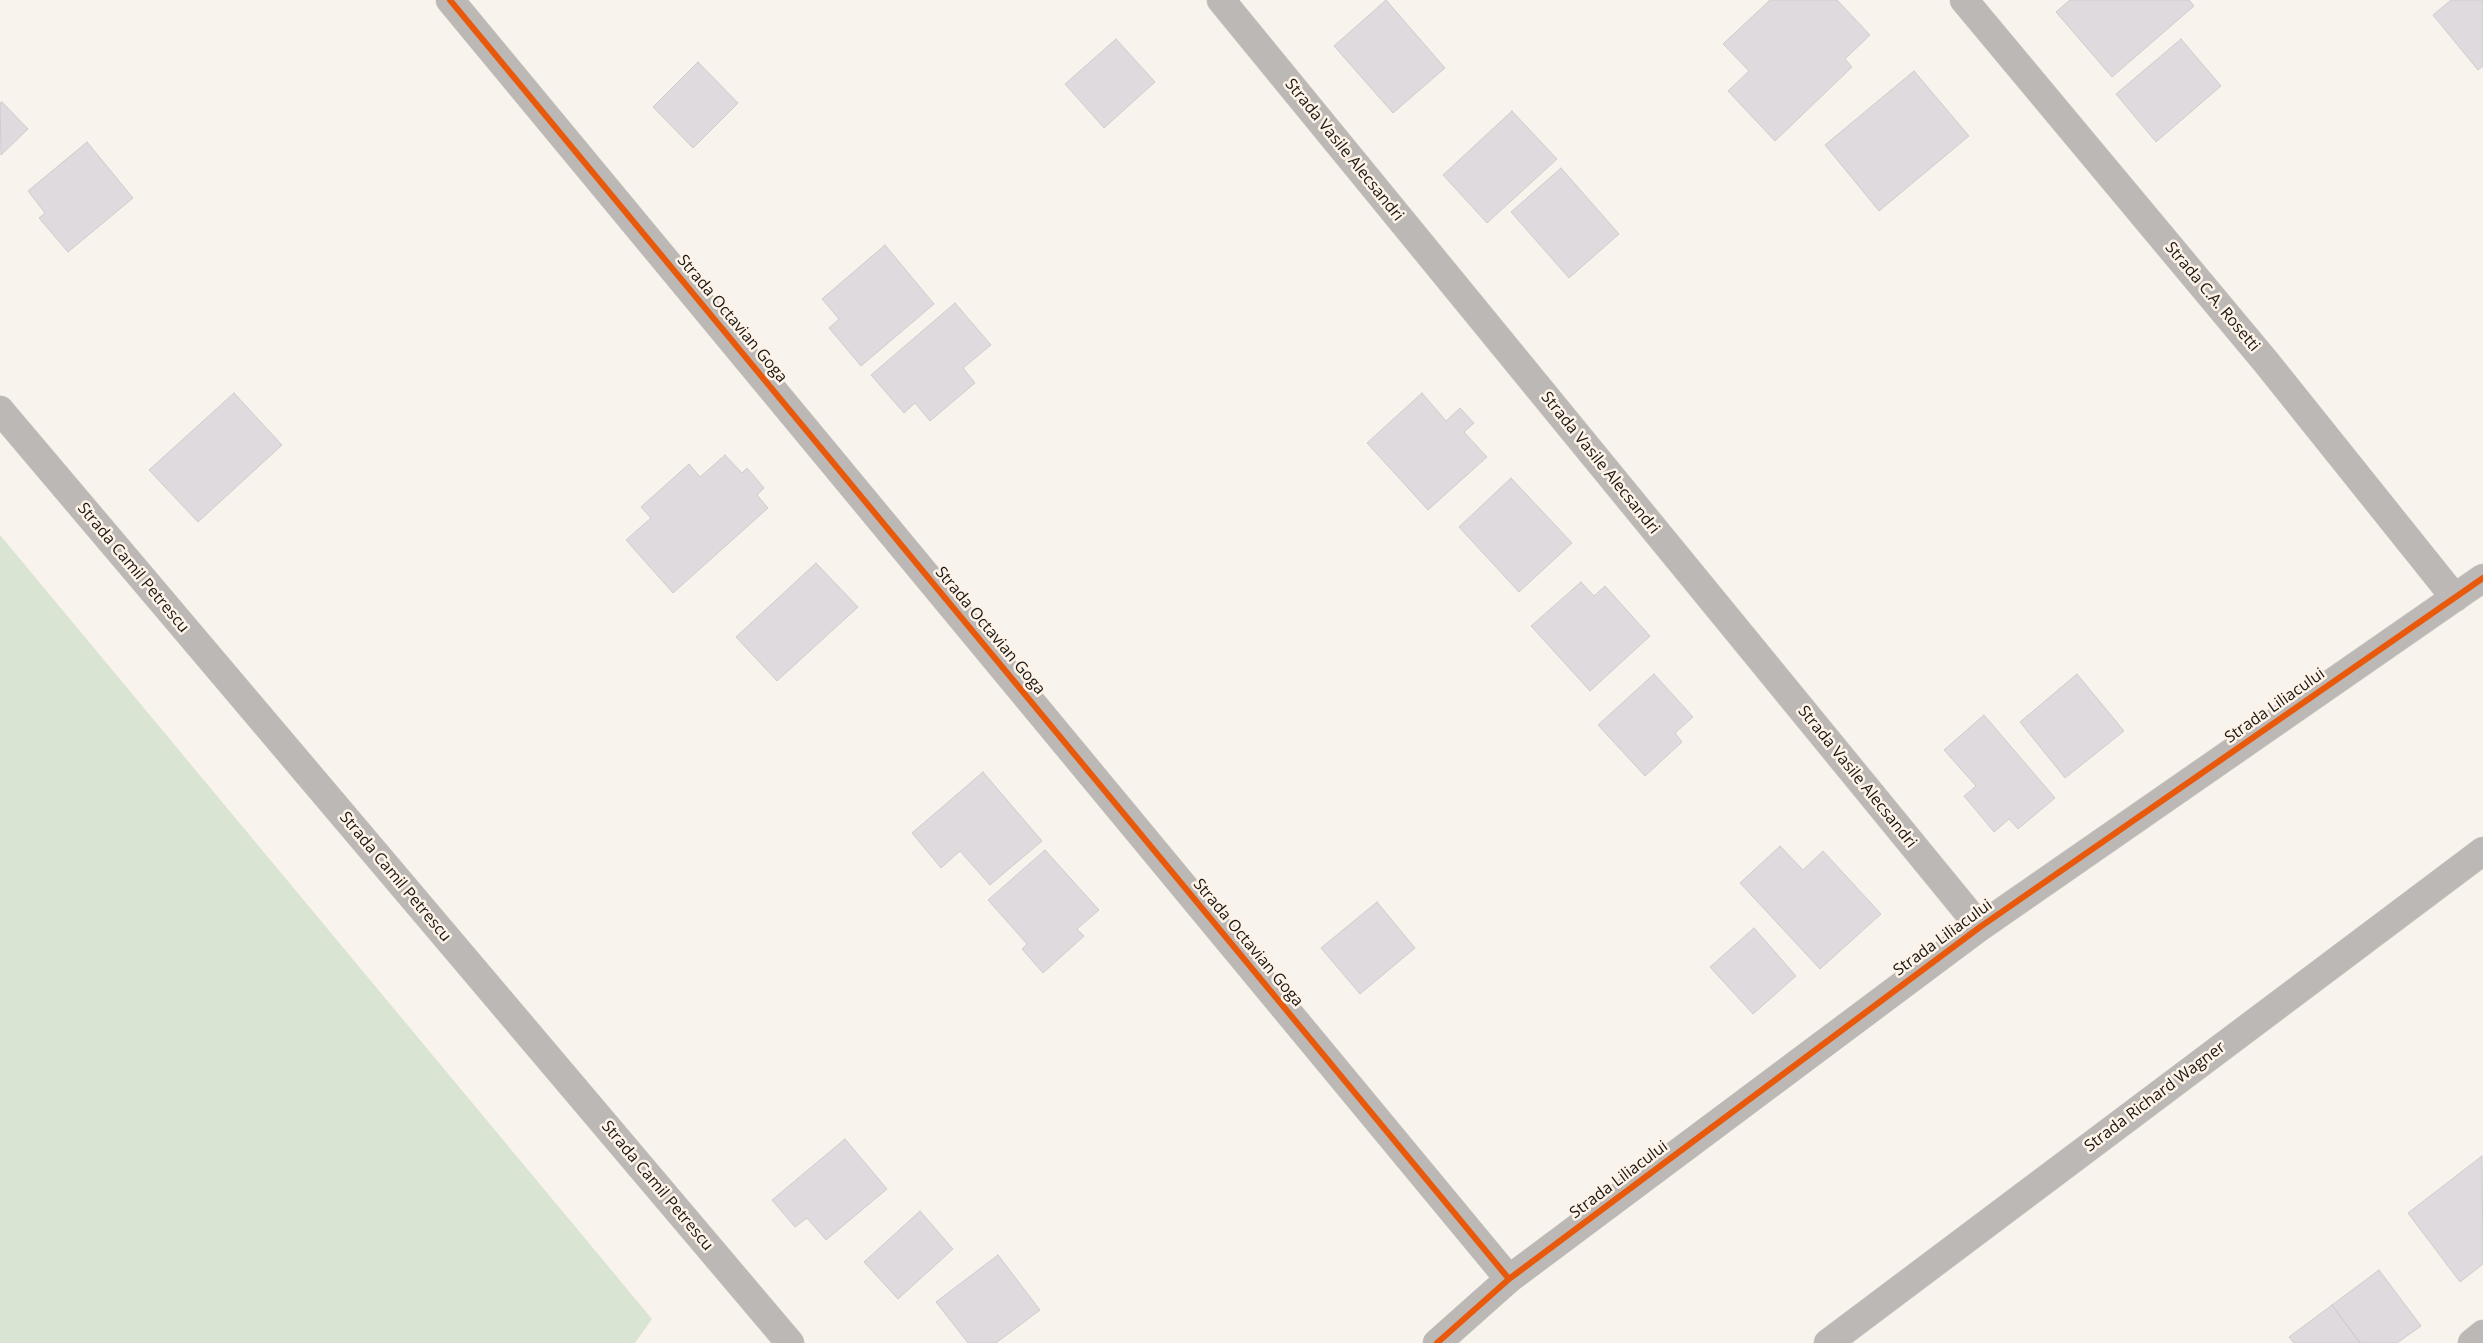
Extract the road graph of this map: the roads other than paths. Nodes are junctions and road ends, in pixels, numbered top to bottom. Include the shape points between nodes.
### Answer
1 (450, 0) edge
2 (1221, 0) edge
3 (1964, 0) edge
4 (0, 410) edge
5 (2483, 578) edge
6 (2455, 598) junction
7 (2483, 851) edge
8 (1980, 927) junction
9 (1509, 1279) junction
10 (2483, 1334) edge
11 (790, 1343) edge
12 (1437, 1343) edge
13 (1828, 1343) edge
14 (2472, 1343) edge

1 - 9 street, Strada Octavian Goga
2 - 8 street, Strada Vasile Alecsandri
3 - 6 street, Strada C.A. Rosetti via 2266,362
4 - 11 street, Strada Camil Petrescu
5 - 6 street, Strada Liliacului
6 - 8 street, Strada Liliacului
7 - 13 street, Strada Richard Wagner
8 - 9 street, Strada Liliacului
9 - 12 street, Strada Liliacului
10 - 14 street

